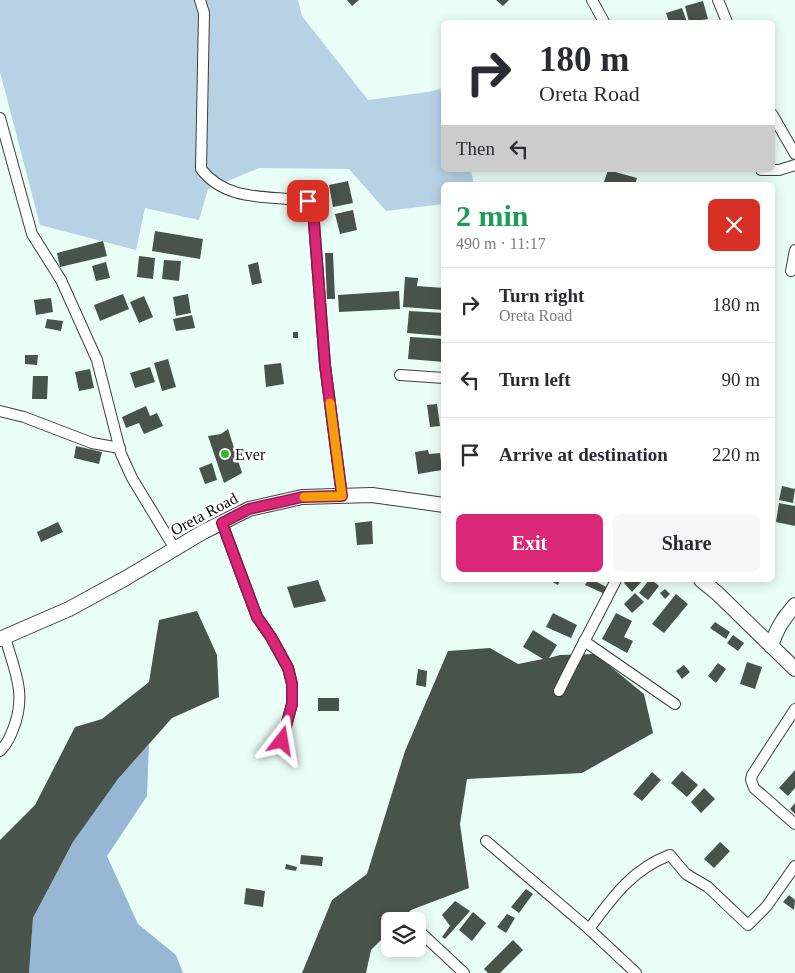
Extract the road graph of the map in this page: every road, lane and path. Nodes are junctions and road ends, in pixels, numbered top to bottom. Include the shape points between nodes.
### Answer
1 (200, 0) edge
2 (592, 0) edge
3 (718, 0) edge
4 (603, 20) edge
5 (726, 20) edge
6 (0, 118) edge
7 (775, 119) edge
8 (795, 154) edge
9 (795, 164) edge
10 (775, 170) edge
11 (795, 250) edge
12 (790, 271) dead end
13 (400, 374) dead end
14 (441, 378) edge
15 (0, 411) edge
16 (120, 448) junction
17 (342, 496) junction
18 (441, 504) edge
19 (222, 523) junction
20 (175, 549) junction
21 (615, 582) edge
22 (704, 582) edge
23 (795, 605) edge
24 (2, 638) edge
25 (584, 641) junction
26 (771, 646) junction
27 (795, 669) edge
28 (559, 691) dead end
29 (675, 704) dead end
30 (795, 709) edge
31 (282, 741) dead end
32 (0, 751) edge
33 (795, 824) edge
34 (486, 841) dead end
35 (795, 866) edge
36 (589, 929) junction
37 (426, 937) edge
38 (624, 968) edge
39 (464, 973) edge
40 (636, 973) edge

1 - 17 street via 204,13 201,169 218,185 237,193 308,201 313,210 325,365
2 - 4 street
3 - 5 street
6 - 16 street via 32,234 61,280 97,360
7 - 8 street
9 - 10 street
11 - 12 street
13 - 14 street
15 - 16 street via 92,442
16 - 20 street via 132,478
17 - 18 street, Oreta Road via 372,495
17 - 19 street, Oreta Road via 302,497 249,509
19 - 20 street, Oreta Road
19 - 31 street via 257,617 288,668 292,704
20 - 24 street, Oreta Road via 69,609
21 - 25 street
22 - 26 street
23 - 26 street via 783,618
24 - 32 street via 20,689 20,699 11,736
25 - 28 street
25 - 29 street
26 - 27 street
30 - 33 street via 751,780 754,788
34 - 36 street
35 - 36 street via 766,908 748,925 708,887 686,874 670,855 653,861 623,885
36 - 38 street
37 - 39 street
38 - 40 street

